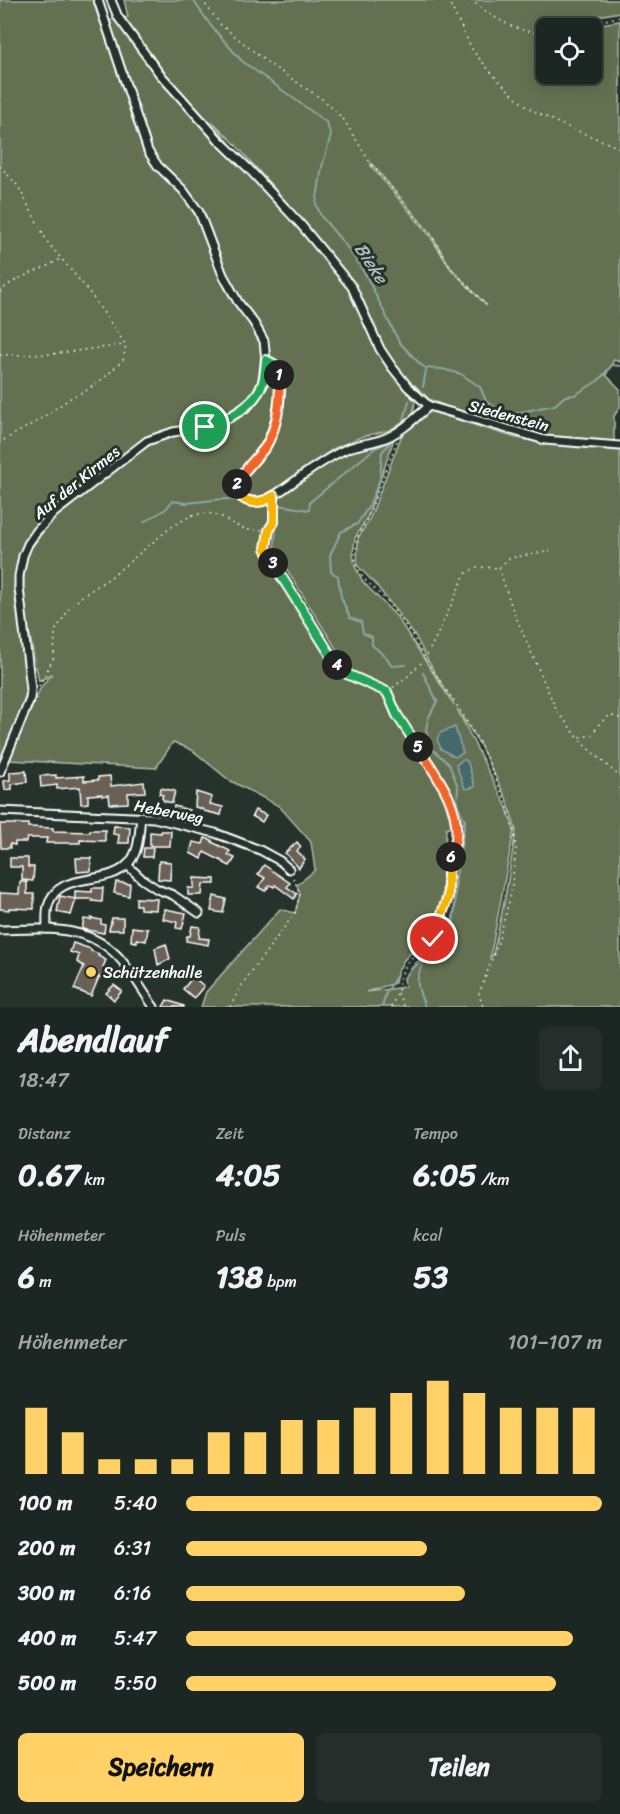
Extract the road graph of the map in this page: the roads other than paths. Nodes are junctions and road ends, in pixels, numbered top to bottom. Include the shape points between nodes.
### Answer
1 (98, 0) edge
2 (111, 0) edge
3 (266, 360) junction
4 (429, 406) junction
5 (620, 446) edge
6 (0, 772) edge
7 (0, 811) edge
8 (141, 816) junction
9 (127, 865) junction
10 (289, 869) road end
11 (199, 913) dead end
12 (47, 929) junction
13 (0, 930) edge
14 (154, 1007) edge

1 - 3 street via 148,151 199,212 223,274 264,341
2 - 4 street via 118,17 159,73 302,226 352,287 386,358
3 - 4 street via 274,364 278,373 279,405 266,445 238,481 237,490 242,498 252,502 267,500 344,450 401,431
3 - 6 street, Auf der Kirmes via 263,386 248,406 222,422 147,441 54,513 28,544 19,576 30,699
4 - 5 street, Siedenstein via 545,440
7 - 8 street, Heberweg
8 - 9 street via 138,846
8 - 10 street, Heberweg via 215,833 260,850
9 - 11 street via 142,879
9 - 12 street via 110,875 65,884 52,895 47,907
12 - 13 street
12 - 14 street via 63,929 100,941 121,959

